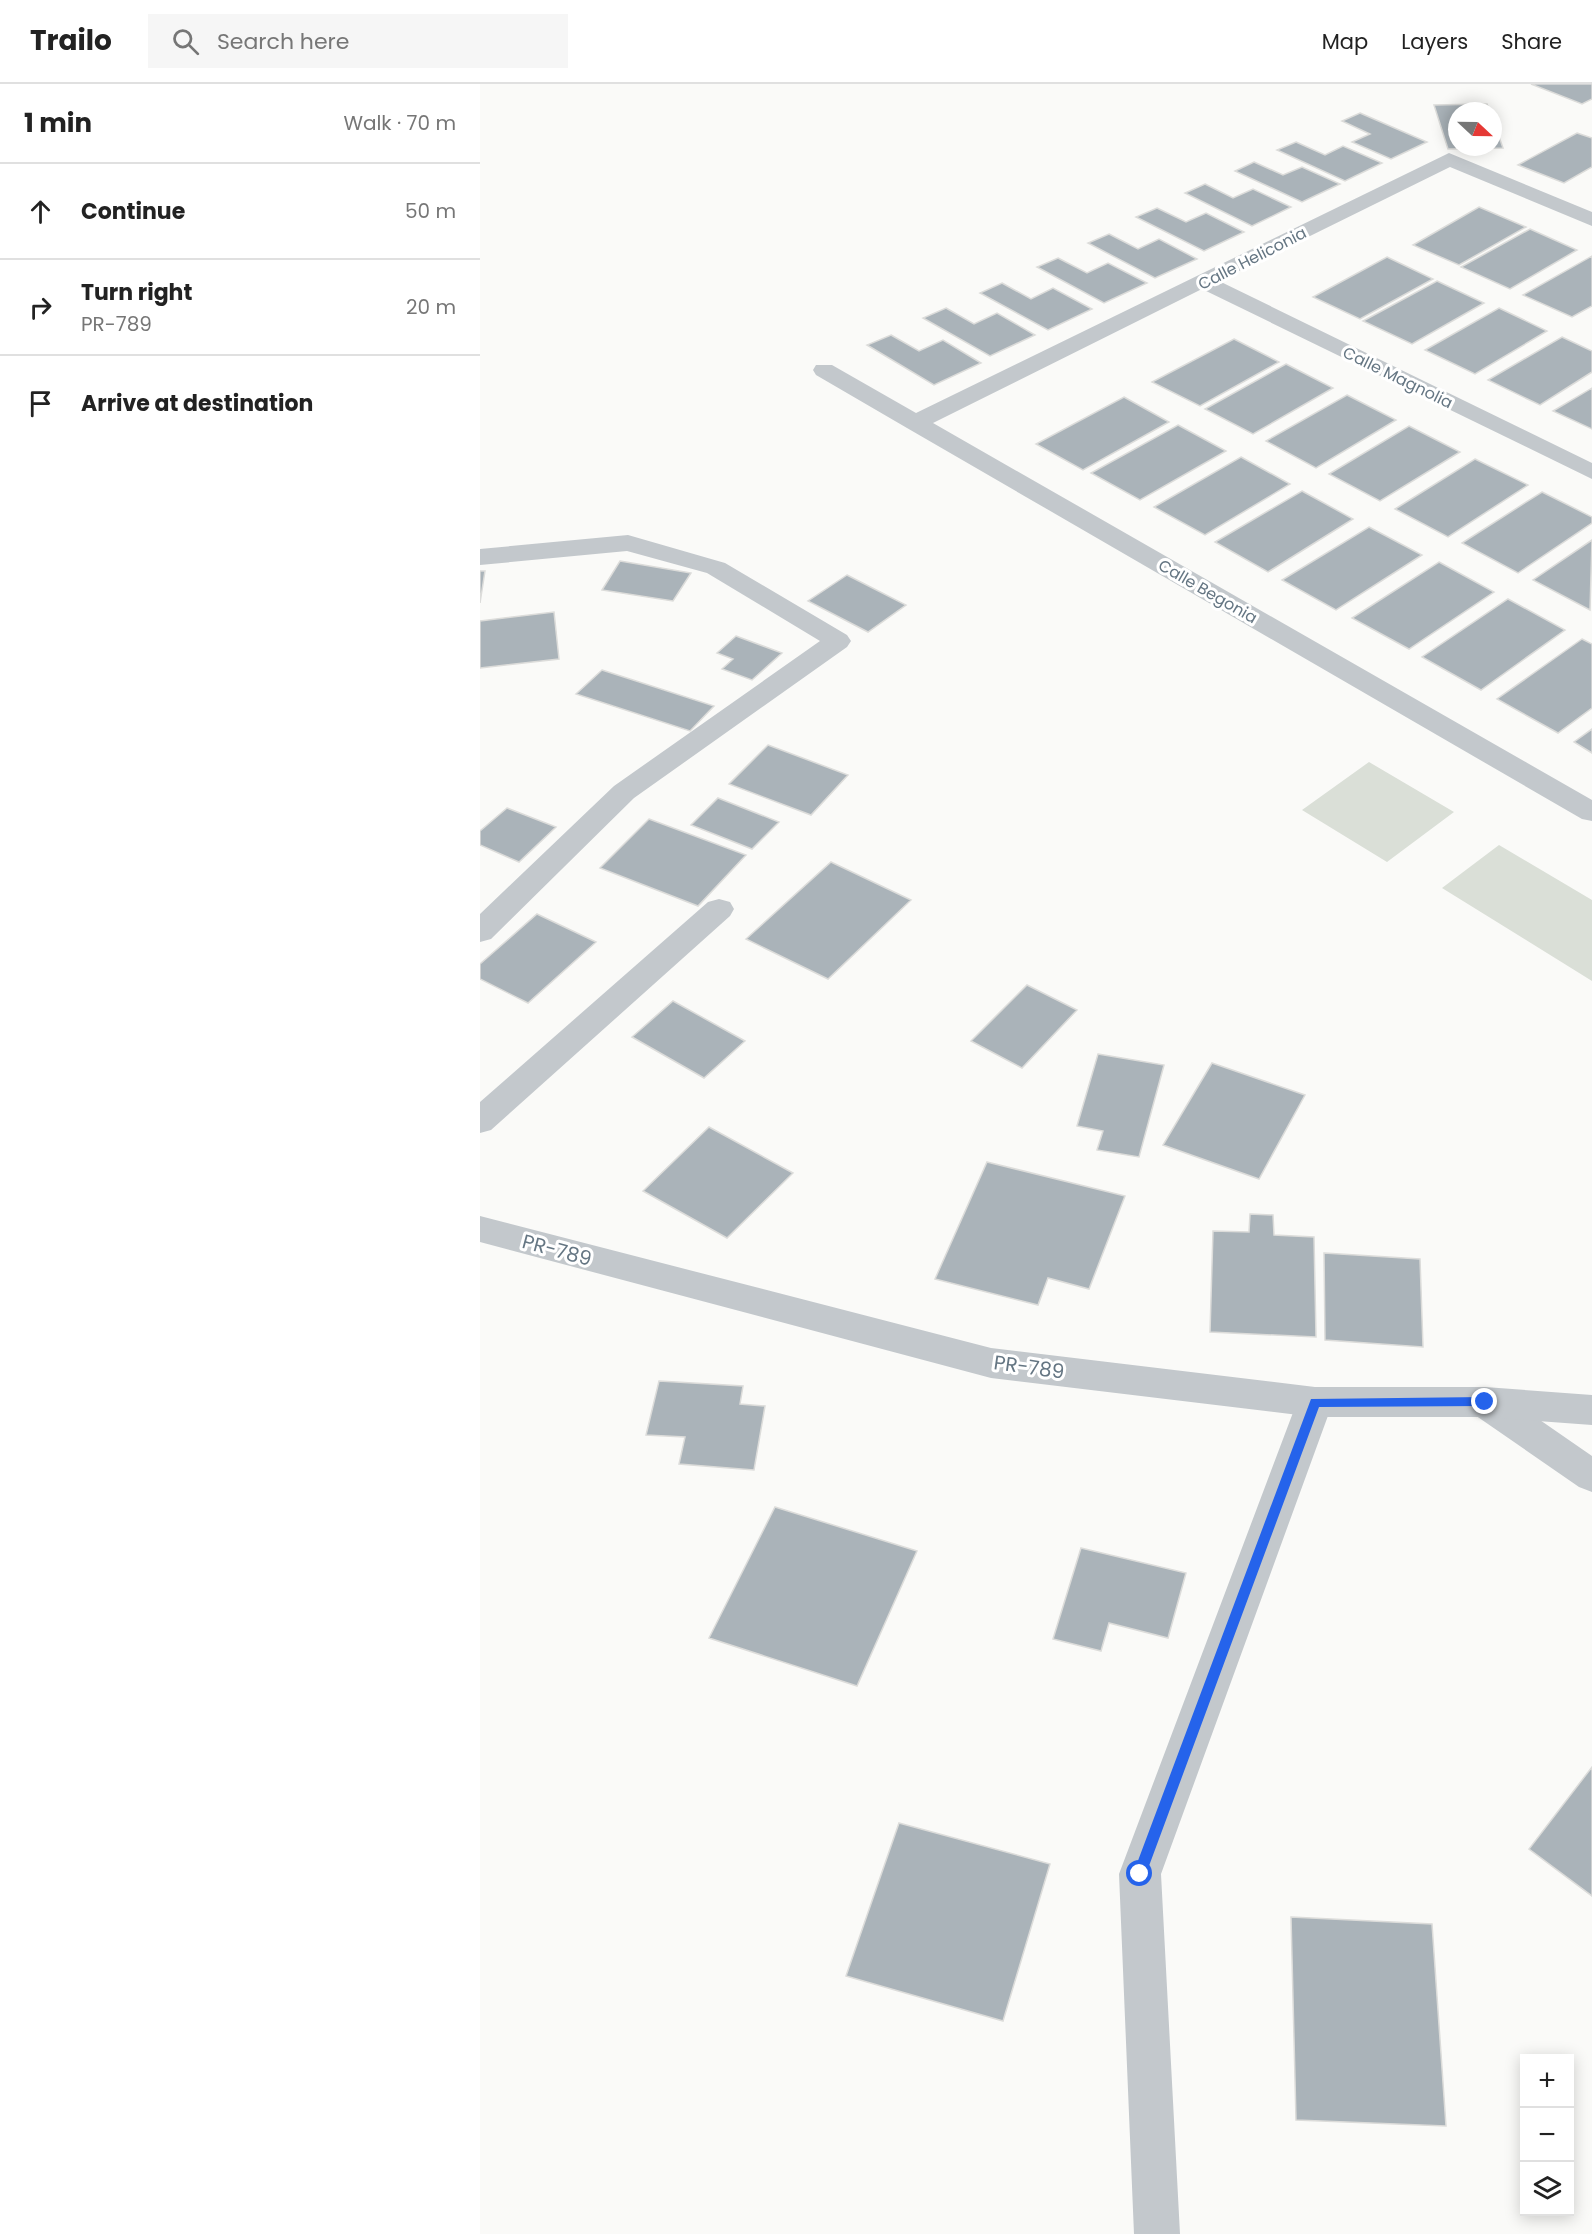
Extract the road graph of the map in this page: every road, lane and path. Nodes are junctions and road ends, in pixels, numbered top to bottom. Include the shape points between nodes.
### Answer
1 (1592, 220) edge
2 (1204, 282) junction
3 (824, 370) dead end
4 (915, 423) junction
5 (1592, 472) edge
6 (480, 557) edge
7 (1592, 812) edge
8 (719, 909) dead end
9 (480, 932) edge
10 (480, 1121) edge
11 (480, 1229) edge
12 (1315, 1402) junction
13 (1485, 1402) junction
14 (1592, 1410) edge
15 (1592, 1476) edge
16 (1157, 2234) edge

1 - 2 street, Calle Heliconia via 1449,159
2 - 4 street, Calle Heliconia
2 - 5 street, Calle Magnolia
3 - 4 street, Calle Begonia
4 - 7 street, Calle Begonia
6 - 9 street via 628,543 716,568 838,641 624,792
8 - 10 street
11 - 12 street, PR-789 / PR-789 via 992,1363
12 - 13 street, PR-789 / PR-789
12 - 16 street via 1140,1874
13 - 14 street, PR-789 / PR-789
13 - 15 street

